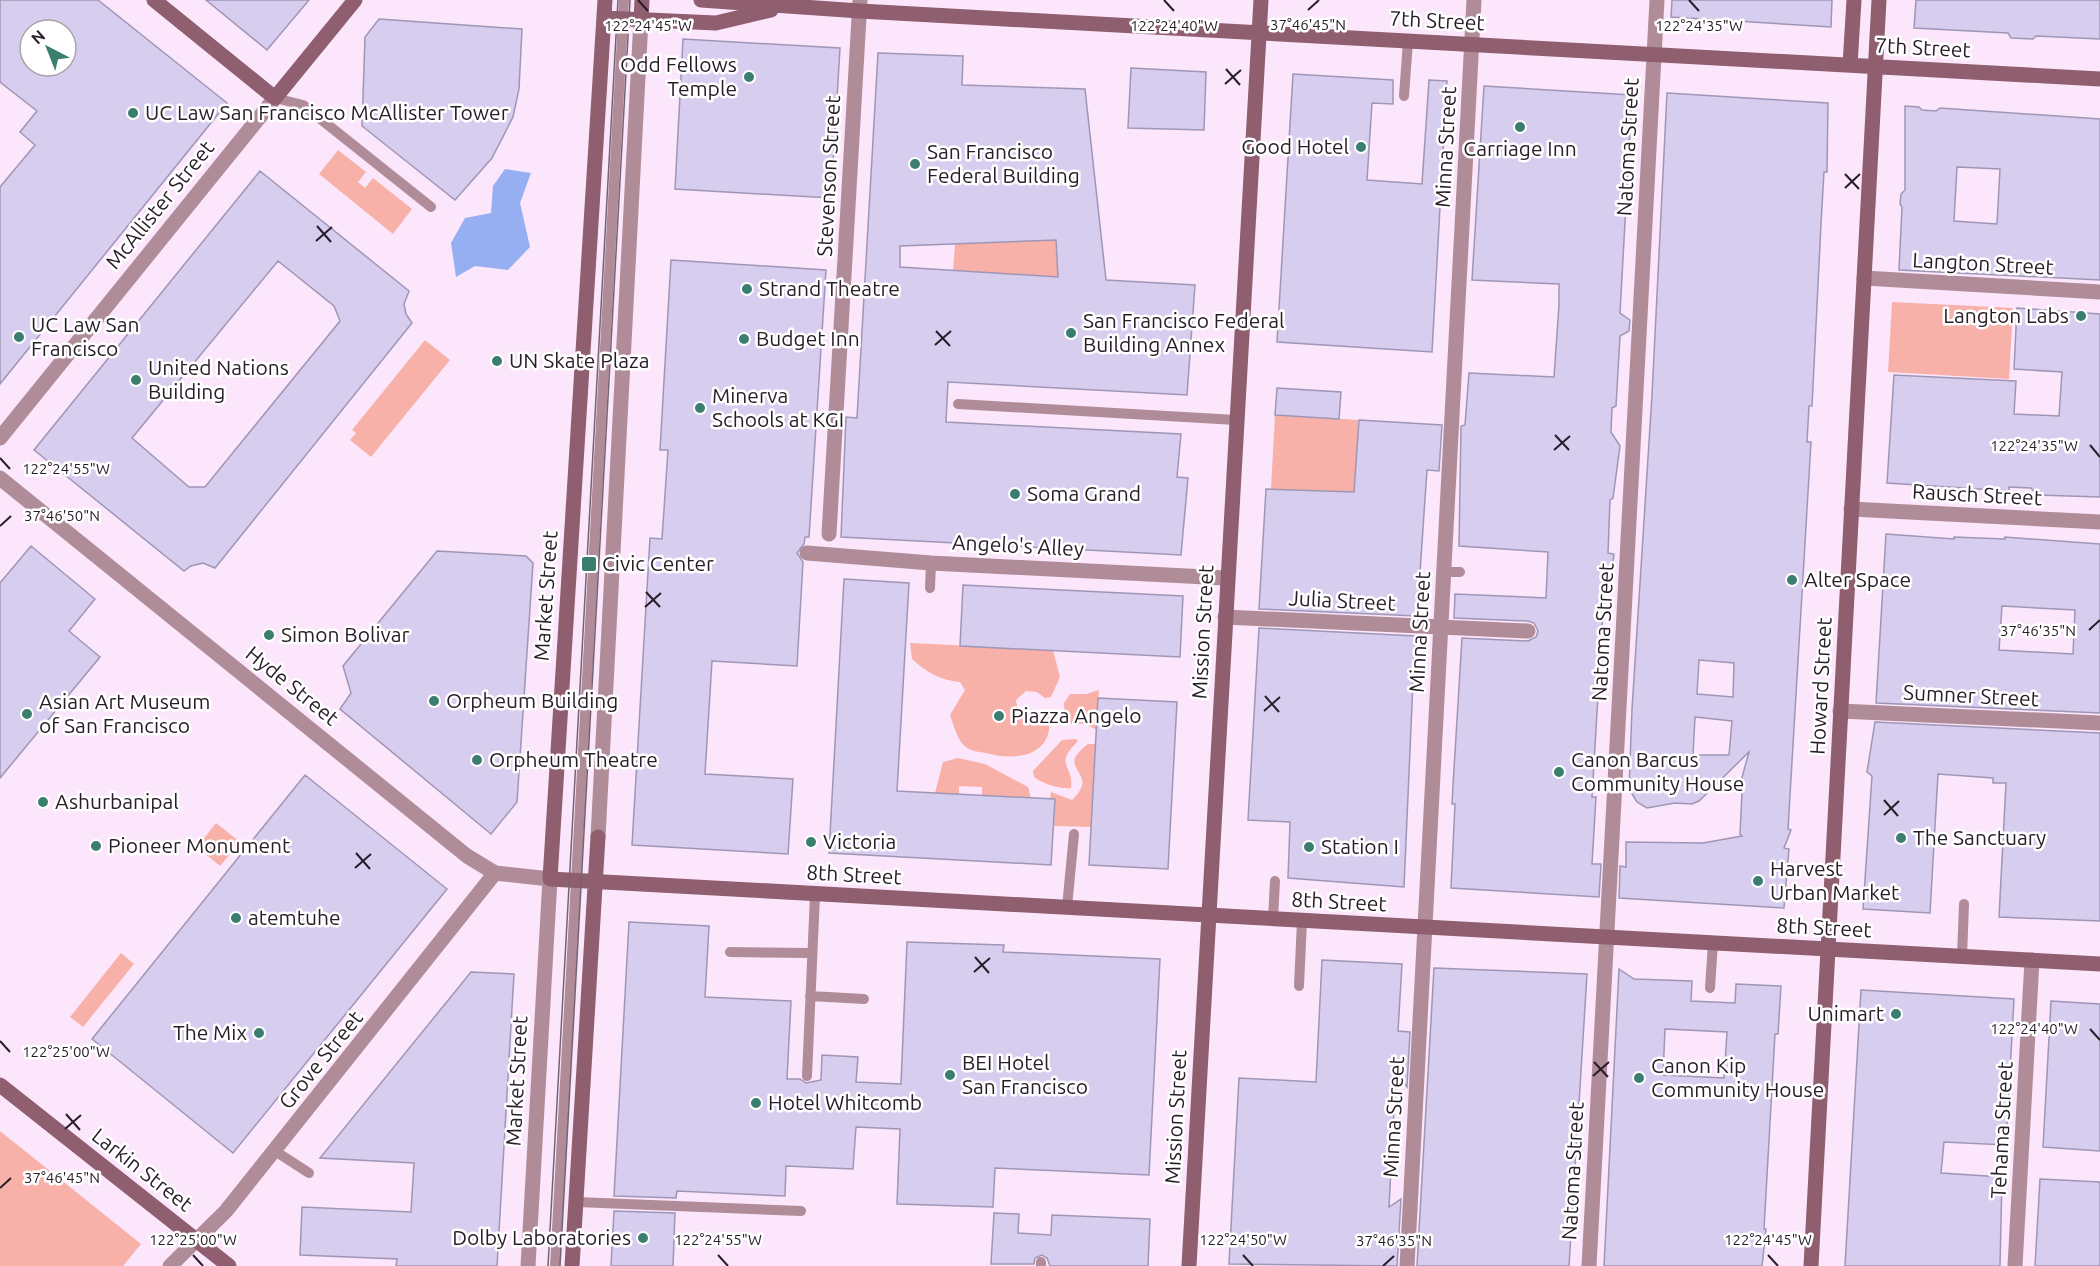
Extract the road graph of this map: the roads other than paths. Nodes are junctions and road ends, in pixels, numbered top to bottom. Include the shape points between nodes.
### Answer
1 (154, 0) edge
2 (355, 0) edge
3 (605, 0) edge
4 (624, 0) edge
5 (642, 0) edge
6 (701, 0) edge
7 (1261, 0) edge
8 (1474, 0) edge
9 (1657, 0) edge
10 (1854, 0) edge
11 (1879, 0) edge
12 (786, 6) junction
13 (860, 6) edge
14 (603, 18) junction
15 (623, 19) junction
16 (641, 20) junction
17 (1259, 33) junction
18 (1408, 41) junction
19 (1472, 44) junction
20 (1654, 54) junction
21 (1850, 65) junction
22 (1875, 66) junction
23 (2100, 79) edge
24 (1404, 96) dead end
25 (275, 98) junction
26 (431, 207) dead end
27 (1864, 278) junction
28 (2100, 292) edge
29 (958, 404) dead end
30 (1236, 420) junction
31 (0, 438) edge
32 (0, 478) edge
33 (1851, 509) junction
34 (2100, 522) edge
35 (829, 534) dead end
36 (807, 553) dead end
37 (931, 563) junction
38 (1444, 572) junction
39 (1460, 572) dead end
40 (1226, 578) junction
41 (930, 588) dead end
42 (1225, 617) junction
43 (1441, 627) junction
44 (1528, 631) dead end
45 (1840, 711) junction
46 (2100, 723) edge
47 (1074, 834) dead end
48 (598, 837) joint
49 (495, 873) junction
50 (550, 879) junction
51 (576, 882) junction
52 (1275, 882) dead end
53 (596, 883) junction
54 (815, 894) junction
55 (1964, 904) dead end
56 (1067, 907) junction
57 (1208, 916) junction
58 (1273, 919) junction
59 (1302, 921) junction
60 (1426, 928) junction
61 (1608, 937) junction
62 (1713, 943) junction
63 (1828, 949) junction
64 (730, 952) dead end
65 (812, 953) junction
66 (1962, 957) junction
67 (2032, 960) junction
68 (2100, 964) edge
69 (1299, 986) dead end
70 (1710, 988) dead end
71 (810, 996) junction
72 (864, 999) dead end
73 (807, 1076) dead end
74 (0, 1085) edge
75 (275, 1151) junction
76 (309, 1173) dead end
77 (576, 1202) junction
78 (801, 1211) dead end
79 (196, 1240) junction
80 (170, 1266) edge
81 (229, 1266) edge
82 (528, 1266) edge
83 (555, 1266) edge
84 (572, 1266) edge
85 (1189, 1266) edge
86 (1407, 1266) edge
87 (1589, 1266) edge
88 (1810, 1266) edge
89 (2015, 1266) edge

1 - 25 main road
2 - 25 main road, McAllister Street
3 - 14 main road, Market Street
4 - 15 lane, Market Street
5 - 16 main road
6 - 12 main road, 7th Street
7 - 17 main road, Mission Street
8 - 19 street, Minna Street
9 - 20 street, Natoma Street
10 - 21 main road
11 - 22 main road, Howard Street
12 - 13 main road, 7th Street
12 - 16 main road via 716,23
13 - 17 main road, 7th Street
13 - 35 street, Stevenson Street
14 - 15 main road
14 - 50 main road, Market Street
15 - 16 main road
15 - 51 lane, Market Street
16 - 48 street
17 - 18 main road, 7th Street
17 - 30 main road, Mission Street
18 - 19 main road, 7th Street
18 - 24 lane
19 - 20 main road, 7th Street
19 - 38 street, Minna Street
20 - 21 main road, 7th Street
20 - 61 street, Natoma Street
21 - 22 main road, 7th Street
22 - 23 main road, 7th Street
22 - 27 main road, Howard Street
25 - 26 lane via 303,105
25 - 31 street, McAllister Street
27 - 28 street, Langton Street
27 - 33 main road, Howard Street
29 - 30 lane
30 - 40 main road, Mission Street
32 - 49 street, Hyde Street via 467,856
33 - 34 street, Rausch Street
33 - 45 main road, Howard Street
36 - 37 street, Angelo's Alley
37 - 40 street, Angelo's Alley
37 - 41 lane
38 - 39 lane
38 - 43 street, Minna Street
40 - 42 main road, Mission Street
42 - 43 street, Julia Street
42 - 57 main road, Mission Street
43 - 44 street, Julia Street
43 - 60 street, Minna Street
45 - 46 street, Sumner Street
45 - 63 main road, Howard Street
47 - 56 lane
48 - 53 main road
49 - 50 street, Hyde Street
49 - 75 street, Grove Street
50 - 51 main road, Hyde Street
50 - 82 street, Market Street
51 - 53 main road, 8th Street
51 - 83 lane, Market Street
52 - 58 lane
53 - 54 main road, 8th Street
53 - 77 main road
54 - 56 main road, 8th Street
54 - 65 lane
55 - 66 lane
56 - 57 main road, 8th Street
57 - 58 main road, 8th Street
57 - 85 main road, Mission Street
58 - 59 main road, 8th Street
59 - 60 main road, 8th Street
59 - 69 lane
60 - 61 main road, 8th Street
60 - 86 street, Minna Street
61 - 62 main road, 8th Street
61 - 87 street, Natoma Street
62 - 63 main road, 8th Street
62 - 70 lane
63 - 66 main road, 8th Street
63 - 88 main road, Howard Street
64 - 65 lane
65 - 71 lane
66 - 67 main road, 8th Street
67 - 68 main road, 8th Street
67 - 89 street, Tehama Street
71 - 72 lane
71 - 73 lane
74 - 79 main road, Larkin Street
75 - 76 lane
75 - 79 street, Grove Street via 226,1211
77 - 78 lane
77 - 84 main road
79 - 80 street, Grove Street
79 - 81 main road, Larkin Street

